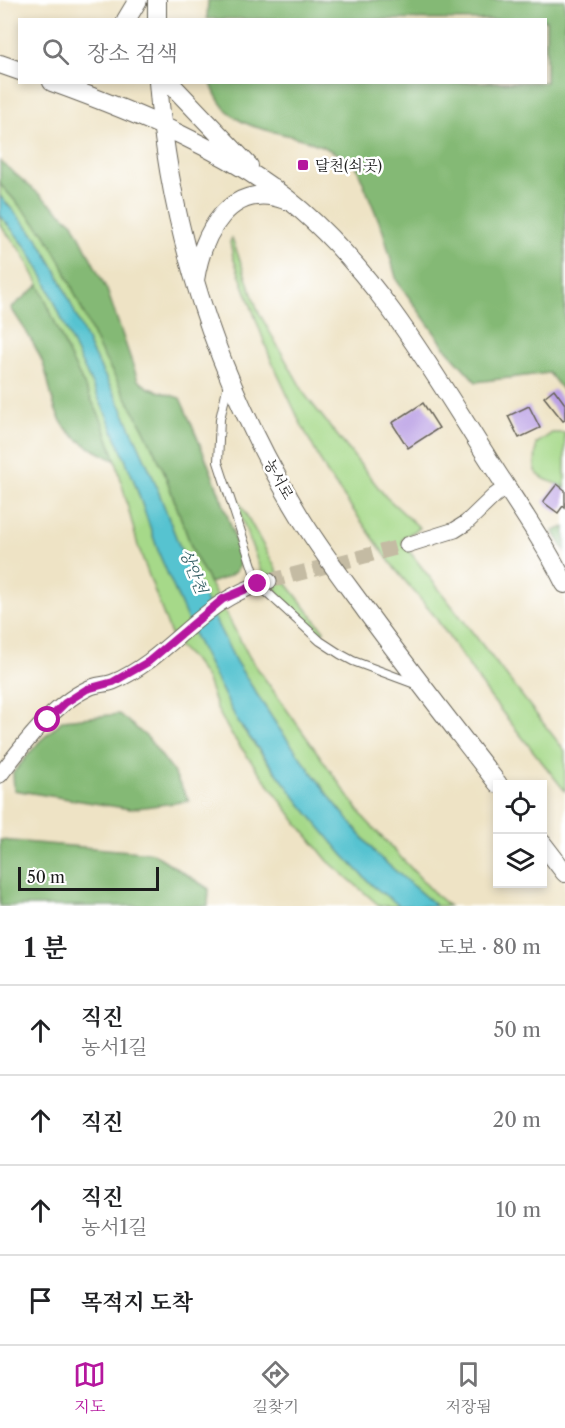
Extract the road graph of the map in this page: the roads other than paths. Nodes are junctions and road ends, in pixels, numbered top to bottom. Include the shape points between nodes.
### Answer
1 (138, 0) edge
2 (157, 0) edge
3 (127, 18) edge
4 (157, 18) edge
5 (57, 84) edge
6 (158, 84) edge
7 (171, 84) edge
8 (161, 125) junction
9 (262, 181) junction
10 (291, 202) junction
11 (194, 284) junction
12 (229, 379) junction
13 (506, 487) junction
14 (407, 545) tunnel mouth
15 (263, 583) junction
16 (565, 584) edge
17 (422, 686) junction
18 (0, 775) edge
19 (495, 780) edge
20 (547, 848) edge
21 (565, 873) edge

1 - 3 street
2 - 4 street
5 - 8 street
6 - 8 street, 농서로
7 - 9 street
8 - 9 street
8 - 11 street, 농서로 via 170,186
9 - 10 street
10 - 11 street via 262,196 233,205 208,233
10 - 13 street via 333,241 407,331
11 - 12 street, 농서로
12 - 15 lane via 220,419 218,462
12 - 17 street, 농서로 via 297,512
13 - 14 street via 455,530
13 - 16 street
15 - 17 lane via 320,641 340,654
15 - 18 street via 223,599 132,672 87,689 65,703 27,739
17 - 19 street, 농서로
20 - 21 street

